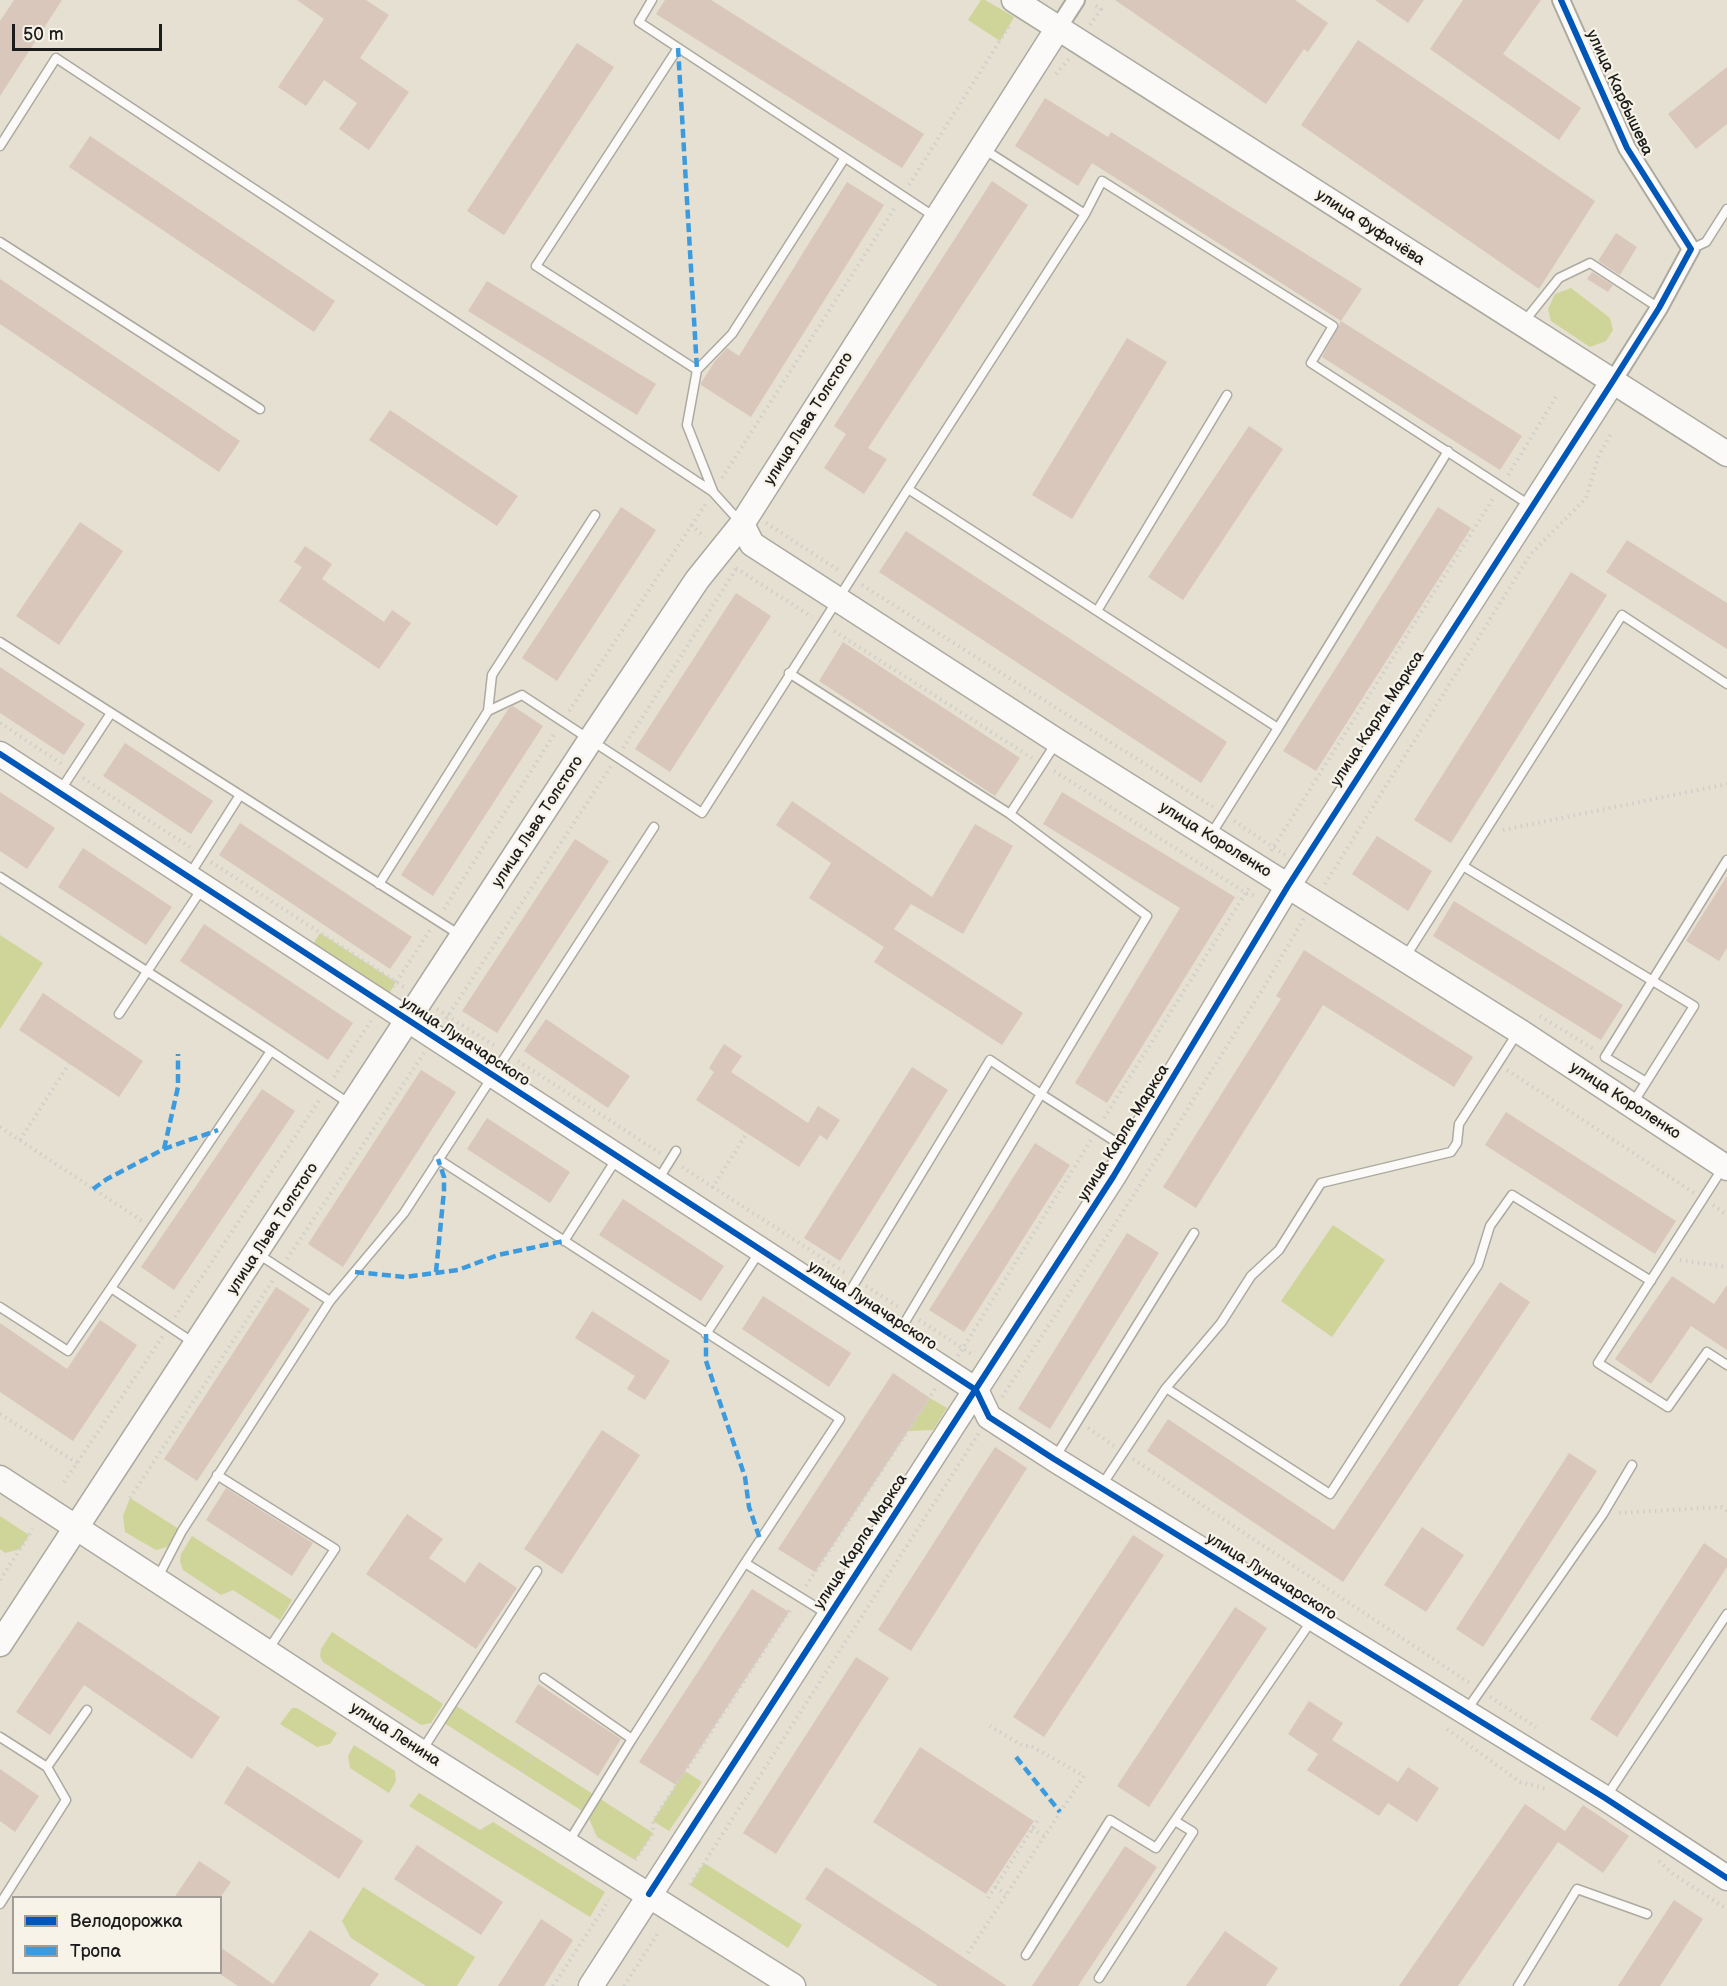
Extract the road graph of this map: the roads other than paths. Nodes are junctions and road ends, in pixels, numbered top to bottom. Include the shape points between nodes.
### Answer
1 (652, 0) edge
2 (1560, 0) edge
3 (1084, 2) edge
4 (1014, 9) edge
5 (1058, 28) junction
6 (678, 48) junction
7 (0, 146) edge
8 (982, 148) junction
9 (844, 159) junction
10 (1727, 209) edge
11 (1085, 214) junction
12 (936, 217) junction
13 (0, 242) edge
14 (1690, 249) junction
15 (1659, 308) junction
16 (1521, 324) junction
17 (697, 370) junction
18 (1613, 381) junction
19 (1227, 395) dead end
20 (260, 409) dead end
21 (1448, 451) junction
22 (1727, 454) edge
23 (908, 489) junction
24 (713, 492) junction
25 (1533, 507) junction
26 (595, 515) dead end
27 (747, 534) junction
28 (844, 587) junction
29 (1097, 611) junction
30 (0, 642) edge
31 (789, 674) junction
32 (1727, 684) edge
33 (489, 711) junction
34 (111, 714) junction
35 (1278, 728) junction
36 (591, 739) junction
37 (1057, 741) junction
38 (0, 754) edge
39 (59, 792) junction
40 (240, 795) junction
41 (1010, 814) junction
42 (654, 827) dead end
43 (1210, 837) junction
44 (1727, 860) edge
45 (1463, 866) junction
46 (0, 877) edge
47 (195, 882) junction
48 (379, 884) junction
49 (1283, 895) junction
50 (463, 937) junction
51 (1404, 959) junction
52 (147, 970) junction
53 (1654, 981) junction
54 (119, 1014) dead end
55 (409, 1022) junction
56 (1519, 1031) junction
57 (271, 1051) junction
58 (492, 1076) junction
59 (1646, 1082) junction
60 (1041, 1094) junction
61 (1632, 1105) junction
62 (354, 1106) junction
63 (676, 1151) dead end
64 (1130, 1151) junction
65 (617, 1157) junction
66 (438, 1159) junction
67 (1725, 1167) edge
68 (656, 1183) junction
69 (1194, 1233) dead end
70 (564, 1241) junction
71 (761, 1251) junction
72 (257, 1253) junction
73 (1651, 1281) junction
74 (111, 1288) junction
75 (330, 1302) junction
76 (843, 1303) junction
77 (0, 1307) edge
78 (706, 1334) junction
79 (896, 1338) junction
80 (197, 1345) junction
81 (1727, 1365) edge
82 (1166, 1388) junction
83 (976, 1390) junction
84 (1054, 1459) junction
85 (1632, 1465) dead end
86 (217, 1475) junction
87 (0, 1478) edge
88 (1100, 1488) junction
89 (75, 1526) junction
90 (745, 1563) junction
91 (537, 1571) dead end
92 (156, 1580) junction
93 (1727, 1614) edge
94 (830, 1616) junction
95 (1312, 1620) junction
96 (0, 1644) edge
97 (267, 1652) junction
98 (544, 1678) dead end
99 (87, 1710) dead end
100 (1464, 1714) junction
101 (0, 1737) edge
102 (632, 1739) junction
103 (421, 1752) junction
104 (47, 1767) junction
105 (1605, 1798) junction
106 (1175, 1821) junction
107 (568, 1844) junction
108 (1727, 1878) edge
109 (649, 1894) junction
110 (0, 1905) edge
111 (1647, 1914) dead end
112 (1026, 1955) dead end
113 (1100, 1978) dead end
114 (591, 1986) edge
115 (793, 1986) edge
116 (1518, 1986) edge

1 - 6 lane via 639,22
2 - 14 street, улица Карбышева via 1627,148
3 - 5 street, улица Льва Толстого
4 - 5 street, улица Фуфачёва
5 - 8 street, улица Льва Толстого
5 - 16 street, улица Фуфачёва
6 - 9 lane
6 - 17 lane via 536,266
7 - 24 lane via 56,58
8 - 11 lane
8 - 12 street, улица Льва Толстого
9 - 12 lane
9 - 17 lane via 732,334
10 - 14 lane via 1706,242
11 - 21 lane via 1102,181 1333,326 1311,363
11 - 23 lane
12 - 27 street, улица Льва Толстого
13 - 20 lane
14 - 15 street
15 - 16 lane via 1590,263 1559,278
15 - 18 street
16 - 18 street, улица Фуфачёва
17 - 24 lane via 687,425
18 - 22 street, улица Фуфачёва
18 - 25 street, улица Карла Маркса
19 - 29 lane
21 - 25 lane
21 - 35 lane
23 - 28 lane
23 - 29 lane
24 - 27 lane
25 - 49 street, улица Карла Маркса
26 - 33 lane via 492,675
27 - 28 street, улица Короленко
27 - 36 street, улица Льва Толстого via 721,550 697,580
28 - 31 lane
28 - 37 street, улица Короленко
29 - 35 lane
30 - 34 lane
31 - 36 lane via 702,813
31 - 41 lane
32 - 45 lane via 1622,615
33 - 36 lane via 522,695
33 - 48 lane
34 - 39 lane
34 - 40 lane
35 - 43 lane
36 - 50 street, улица Льва Толстого
37 - 41 lane
37 - 43 street, улица Короленко
38 - 39 street, улица Луначарского
39 - 47 street, улица Луначарского
40 - 47 lane via 202,855
40 - 48 lane
41 - 60 lane via 1147,916
42 - 58 lane
43 - 49 street, улица Короленко via 1260,869
44 - 53 lane
45 - 51 lane
45 - 53 lane
46 - 52 lane
47 - 52 lane
47 - 55 street, улица Луначарского
48 - 50 lane
49 - 51 street, улица Короленко
49 - 64 street, улица Карла Маркса
50 - 55 street, улица Льва Толстого
51 - 56 street, улица Короленко
52 - 54 lane
52 - 57 lane
53 - 59 lane via 1694,1006
53 - 59 lane via 1605,1057
55 - 58 street, улица Луначарского
55 - 62 street, улица Льва Толстого
56 - 61 street, улица Короленко
56 - 82 lane via 1459,1124 1457,1143 1451,1152 1321,1183 1279,1250 1251,1276 1221,1323
57 - 62 lane
57 - 74 lane
58 - 65 street, улица Луначарского
58 - 66 lane
59 - 61 lane
60 - 64 lane
60 - 76 lane via 990,1060
60 - 79 lane
61 - 67 street, улица Короленко
62 - 72 street, улица Льва Толстого
63 - 68 lane
64 - 83 street, улица Карла Маркса
65 - 68 street, улица Луначарского
65 - 70 lane
66 - 70 lane
66 - 75 lane via 404,1213
67 - 73 lane
68 - 71 street, улица Луначарского
69 - 84 lane
70 - 78 lane
71 - 76 street, улица Луначарского
71 - 78 lane
72 - 75 lane
72 - 80 street, улица Льва Толстого
73 - 81 lane via 1598,1363 1668,1407 1707,1352
73 - 82 lane via 1512,1195 1490,1226 1478,1265 1330,1494
74 - 77 lane via 68,1351
74 - 80 lane
75 - 86 lane
76 - 79 street, улица Луначарского
78 - 90 lane via 840,1419
79 - 83 street, улица Луначарского
80 - 89 street, улица Льва Толстого
82 - 88 lane
83 - 84 street, улица Луначарского via 989,1417
83 - 94 street, улица Карла Маркса
84 - 88 street, улица Луначарского
85 - 100 lane via 1603,1514
86 - 92 lane
86 - 97 lane via 335,1549
87 - 89 street, улица Ленина
88 - 95 street, улица Луначарского
89 - 92 street, улица Ленина
89 - 96 street, улица Льва Толстого
90 - 94 lane
90 - 102 lane
91 - 103 lane
92 - 97 street, улица Ленина
93 - 105 lane
94 - 109 street, улица Карла Маркса
95 - 100 street, улица Луначарского
95 - 106 lane
97 - 103 street, улица Ленина
98 - 102 lane
99 - 104 lane
100 - 105 street, улица Луначарского
101 - 104 lane
102 - 107 lane
103 - 107 street, улица Ленина
104 - 110 lane via 66,1800
105 - 108 street, улица Луначарского
106 - 112 lane via 1156,1848 1110,1820
106 - 113 lane via 1193,1832
107 - 109 street, улица Ленина
109 - 114 street, улица Карла Маркса
109 - 115 street, улица Ленина
111 - 116 lane via 1577,1889

